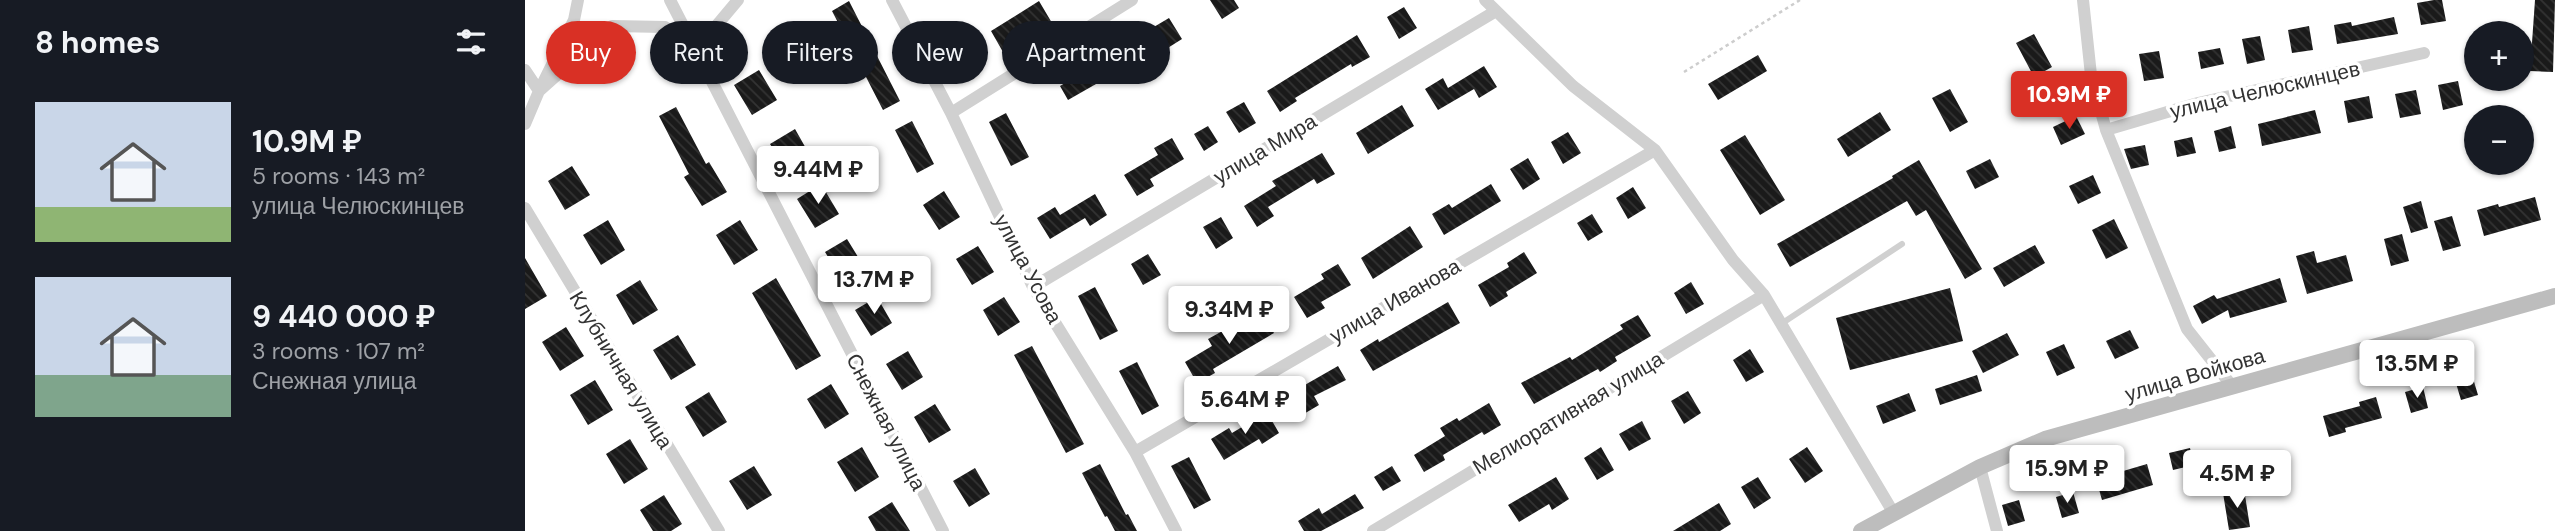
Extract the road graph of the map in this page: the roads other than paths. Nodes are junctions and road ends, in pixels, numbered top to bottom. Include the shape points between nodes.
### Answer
1 (578, 0) edge
2 (670, 0) edge
3 (738, 0) edge
4 (892, 0) edge
5 (1132, 0) edge
6 (1485, 0) edge
7 (2083, 0) edge
8 (1496, 11) junction
9 (681, 21) edge
10 (720, 21) edge
11 (650, 27) edge
12 (2424, 53) dead end
13 (525, 70) edge
14 (713, 84) edge
15 (539, 91) junction
16 (529, 107) edge
17 (951, 113) junction
18 (525, 124) edge
19 (2106, 130) junction
20 (1655, 150) junction
21 (525, 208) edge
22 (1902, 244) dead end
23 (1033, 287) junction
24 (1763, 295) junction
25 (2555, 296) edge
26 (1780, 324) junction
27 (2232, 386) junction
28 (1135, 452) junction
29 (1980, 467) junction
30 (1893, 512) junction
31 (719, 531) edge
32 (943, 531) edge
33 (1176, 531) edge
34 (1373, 531) edge
35 (1861, 531) edge
36 (1997, 531) edge

1 - 15 street via 574,20
2 - 9 street, Снежная улица
3 - 10 street
4 - 17 street, улица Усова
5 - 17 street
6 - 8 street
7 - 19 street via 2091,75
8 - 20 street via 1573,86
8 - 23 street, улица Мира
11 - 15 street via 612,26
12 - 19 street, улица Челюскинцев via 2198,103
13 - 15 street
14 - 32 street, Снежная улица
15 - 16 street
16 - 18 street
17 - 23 street, улица Усова
19 - 27 street via 2187,329
20 - 24 street
20 - 28 street, улица Иванова
21 - 31 street, Клубничная улица
22 - 26 lane
23 - 28 street, улица Усова
24 - 26 street
24 - 34 street, Мелиоративная улица
25 - 27 main road, улица Войкова
26 - 30 street
27 - 29 main road, улица Войкова via 2045,439
28 - 33 street, улица Усова
29 - 30 main road, улица Войкова
29 - 36 street
30 - 35 main road, улица Войкова

